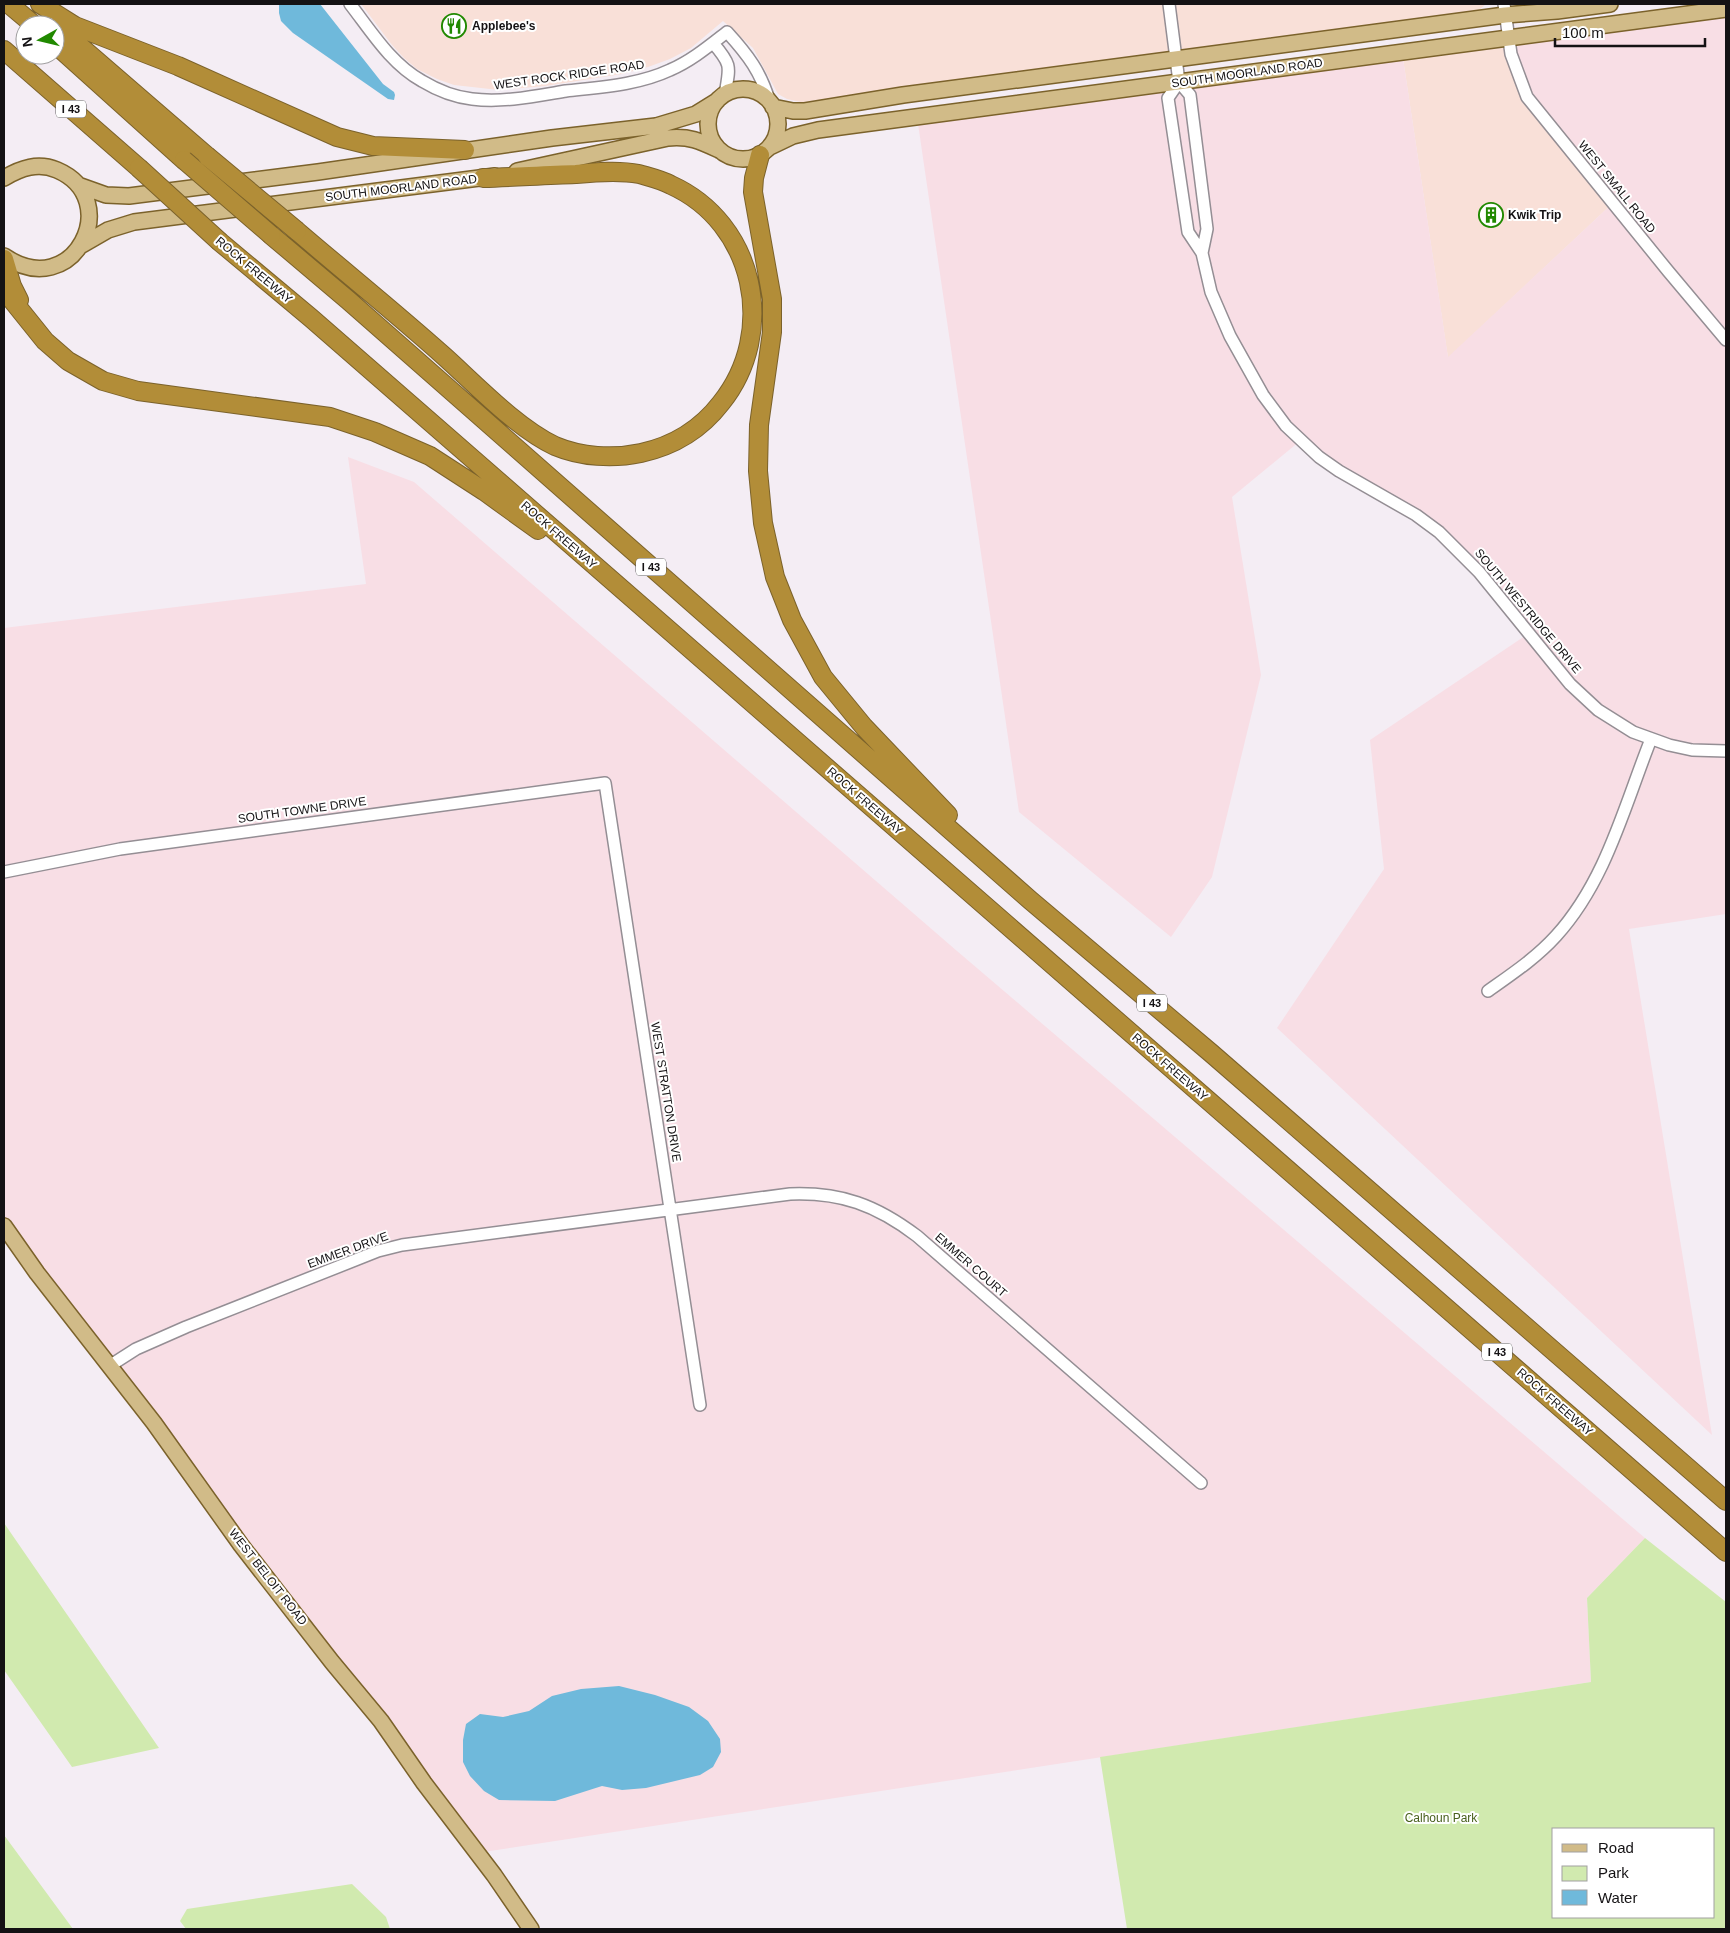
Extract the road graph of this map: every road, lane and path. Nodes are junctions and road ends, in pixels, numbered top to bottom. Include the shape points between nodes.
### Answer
1 (9, 4) edge
2 (31, 4) edge
3 (40, 4) edge
4 (350, 4) edge
5 (1169, 4) edge
6 (1610, 4) edge
7 (1505, 9) edge
8 (1726, 9) edge
9 (22, 15) edge
10 (1508, 39) junction
11 (713, 43) junction
12 (4, 50) edge
13 (65, 53) edge
14 (1176, 58) junction
15 (1178, 82) junction
16 (721, 98) junction
17 (772, 105) junction
18 (465, 150) junction
19 (719, 150) junction
20 (765, 151) junction
21 (4, 178) edge
22 (483, 178) junction
23 (78, 185) junction
24 (82, 245) junction
25 (1202, 254) junction
26 (4, 258) edge
27 (4, 290) edge
28 (28, 320) junction
29 (1726, 340) edge
30 (641, 606) junction
31 (1651, 739) junction
32 (1726, 751) edge
33 (605, 783) joint
34 (4, 872) edge
35 (1030, 900) junction
36 (1488, 991) dead end
37 (670, 1210) junction
38 (4, 1226) edge
39 (111, 1365) junction
40 (700, 1405) dead end
41 (1201, 1483) dead end
42 (1726, 1501) edge
43 (1726, 1552) edge
44 (531, 1929) edge

1 - 9 highway
2 - 22 highway, bridge via 528,431 556,446 592,456 626,456 659,449 691,433 713,414 732,389 747,360 754,326 752,293 743,258 724,226 700,203 671,185 636,174 601,172
3 - 18 highway via 75,26 178,66 337,137 373,146
4 - 11 street, WEST ROCK RIDGE ROAD via 390,55 407,71 438,89 471,99 512,99 629,83 689,61
5 - 14 street
6 - 7 main road, SOUTH MOORLAND ROAD via 1558,11
7 - 10 street, WEST SMALL ROAD
7 - 14 main road, SOUTH MOORLAND ROAD
8 - 10 main road, SOUTH MOORLAND ROAD
10 - 15 main road, SOUTH MOORLAND ROAD
10 - 29 street, WEST SMALL ROAD via 1522,86 1531,102
11 - 16 street via 727,59 728,71
11 - 17 street, WEST ROCK RIDGE ROAD via 727,32 758,70
12 - 30 highway, ROCK FREEWAY / I 43, bridge via 220,242
13 - 35 highway, I 43, bridge
14 - 15 street
14 - 17 main road, SOUTH MOORLAND ROAD via 805,111
15 - 20 main road, SOUTH MOORLAND ROAD via 818,130 793,136
15 - 25 street, SOUTH WESTRIDGE DRIVE via 1190,95 1207,229
15 - 25 street, SOUTH WESTRIDGE DRIVE via 1168,98 1188,232
16 - 17 main road via 734,90 749,90 763,96
16 - 18 main road, SOUTH MOORLAND ROAD via 696,114 656,126
16 - 19 main road via 711,110 708,121 708,132
17 - 20 main road via 778,123 774,140
18 - 23 main road, SOUTH MOORLAND ROAD via 129,196 106,195
19 - 20 main road via 739,159 750,159
19 - 22 main road, SOUTH MOORLAND ROAD via 695,138 668,138
20 - 35 highway via 754,178 753,192 772,299 772,332 759,425 758,471 763,523 774,577 792,620 823,677 864,727
21 - 23 main road, SOUTH MOORLAND ROAD via 17,170 42,166 65,174
22 - 24 main road, SOUTH MOORLAND ROAD via 143,220 108,230
23 - 24 main road via 86,199 89,214 88,230
24 - 26 main road, SOUTH MOORLAND ROAD via 59,265 45,269 29,269
25 - 31 street, SOUTH WESTRIDGE DRIVE via 1211,292 1230,336 1263,395 1286,426 1325,462 1439,532 1479,572 1588,702 1619,724
26 - 28 highway via 12,286
27 - 28 highway
28 - 30 highway via 68,361 103,381 138,391 330,417 430,456 484,491
30 - 43 highway, ROCK FREEWAY / I 43
31 - 32 street, SOUTH WESTRIDGE DRIVE via 1692,750
31 - 36 street via 1608,852 1589,891 1554,938 1520,969
33 - 34 street, SOUTH TOWNE DRIVE via 120,849
33 - 37 street, WEST STRATTON DRIVE
35 - 42 highway, I 43 via 1211,1052
37 - 39 street, EMMER DRIVE via 432,1240 378,1251 186,1327 136,1349
37 - 40 street, WEST STRATTON DRIVE
37 - 41 street, EMMER COURT via 810,1194 851,1200 885,1214 917,1236
38 - 39 main road, WEST BELOIT ROAD via 37,1273
39 - 44 main road, WEST BELOIT ROAD via 241,1545 381,1721

